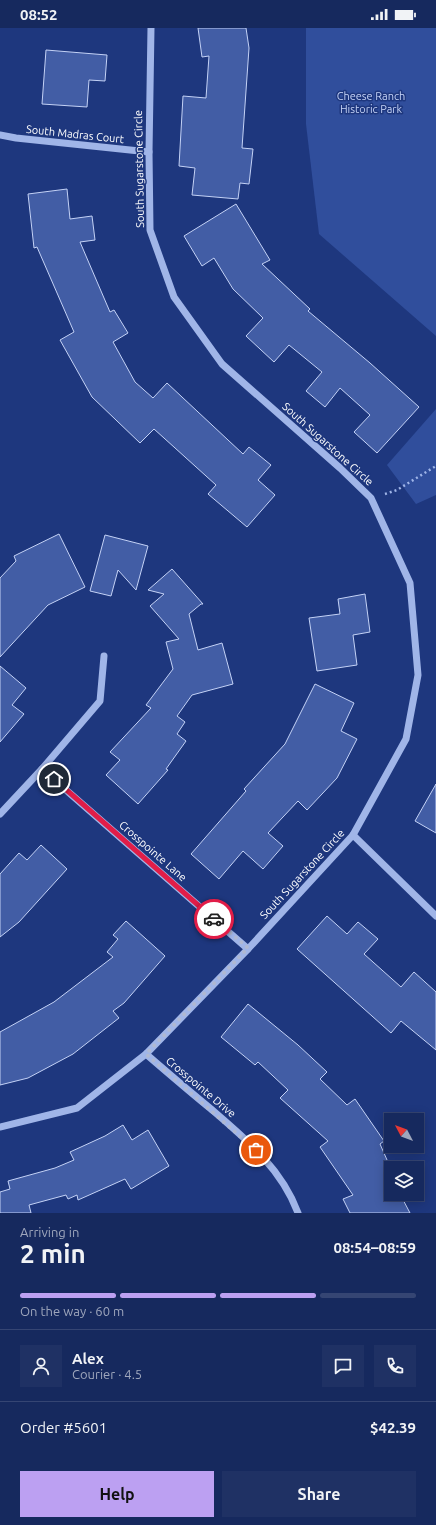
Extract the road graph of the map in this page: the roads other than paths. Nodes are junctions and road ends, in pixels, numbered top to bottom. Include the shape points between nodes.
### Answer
1 (151, 28) edge
2 (0, 135) edge
3 (149, 152) junction
4 (104, 656) dead end
5 (42, 769) junction
6 (0, 814) edge
7 (353, 835) junction
8 (436, 916) edge
9 (248, 948) junction
10 (146, 1054) junction
11 (0, 1127) edge
12 (298, 1213) edge

1 - 3 street, South Sugarstone Circle
2 - 3 street, South Madras Court
3 - 7 street, South Sugarstone Circle via 150,230 174,297 222,364 371,498 410,583 418,675 406,739
4 - 5 street via 100,701
5 - 6 street
5 - 9 street, Crosspointe Lane
7 - 8 street
7 - 9 street, South Sugarstone Circle
9 - 10 street, South Sugarstone Circle
10 - 11 street, South Sugarstone Circle via 77,1108
10 - 12 street, Crosspointe Drive via 249,1142 271,1166 292,1196

